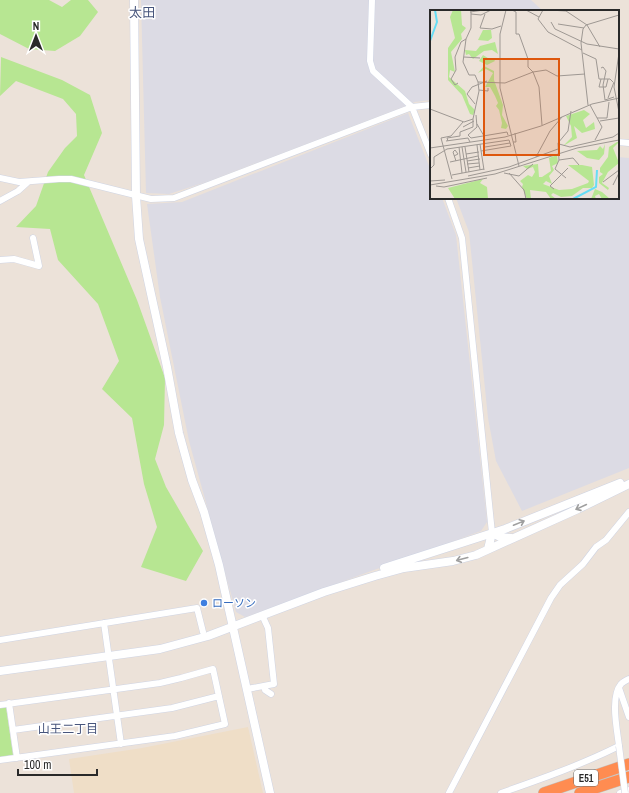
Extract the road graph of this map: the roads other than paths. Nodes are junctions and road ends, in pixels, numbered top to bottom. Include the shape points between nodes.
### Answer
1 (134, 0) edge
2 (372, 0) edge
3 (430, 105) edge
4 (412, 107) junction
5 (619, 142) edge
6 (629, 143) edge
7 (430, 152) edge
8 (0, 178) edge
9 (28, 182) junction
10 (136, 196) junction
11 (448, 199) edge
12 (0, 201) edge
13 (33, 238) dead end
14 (0, 260) edge
15 (629, 479) edge
16 (629, 484) edge
17 (629, 512) edge
18 (492, 533) junction
19 (513, 538) junction
20 (488, 549) junction
21 (324, 592) junction
22 (262, 615) junction
23 (104, 623) junction
24 (234, 626) junction
25 (203, 632) dead end
26 (1, 638) edge
27 (109, 656) junction
28 (0, 671) edge
29 (629, 679) edge
30 (265, 686) junction
31 (619, 688) junction
32 (113, 689) junction
33 (247, 689) junction
34 (271, 694) dead end
35 (219, 696) junction
36 (9, 704) junction
37 (0, 705) edge
38 (117, 717) junction
39 (629, 717) edge
40 (13, 730) junction
41 (121, 744) junction
42 (619, 746) junction
43 (17, 758) junction
44 (0, 760) edge
45 (629, 764) edge
46 (629, 777) edge
47 (629, 790) edge
48 (270, 793) edge
49 (449, 793) edge
50 (501, 793) edge
51 (544, 793) edge
52 (580, 793) edge
53 (620, 793) edge
54 (625, 793) edge

1 - 10 street
2 - 4 street via 371,66 373,71
3 - 4 street
4 - 7 street
4 - 10 street via 183,196 166,200
5 - 6 street
8 - 9 street
9 - 10 street via 71,180
9 - 12 street via 18,192
10 - 24 street via 139,239 180,434 192,480 213,540
11 - 18 street via 462,238
13 - 14 street via 39,266 14,259
18 -> 15 street
16 -> 19 street
17 - 49 street via 606,540 560,585
18 - 19 street via 500,537
18 - 20 street
18 - 21 street via 372,572
19 - 20 street
20 -> 21 street via 453,561 404,568
21 - 22 street
22 - 24 street
22 - 30 street via 268,628 274,684
23 - 25 street via 197,608
23 - 26 street
23 - 27 street
24 - 27 street via 160,649
24 - 33 street
27 - 28 street
27 - 32 street
29 - 31 street
30 - 33 street
30 - 34 street
31 - 39 street
31 - 42 street via 615,700
32 - 35 street via 160,683 213,669
32 - 36 street
32 - 38 street
33 - 48 street
35 - 38 street via 172,708
35 - 41 street via 225,724 175,736
36 - 37 street
36 - 40 street
38 - 40 street
38 - 41 street
40 - 43 street
41 - 43 street
42 - 50 street via 567,769
42 - 54 street, bridge
43 - 44 street
45 - 51 highway, E51
46 - 52 highway, E51
47 - 53 street

